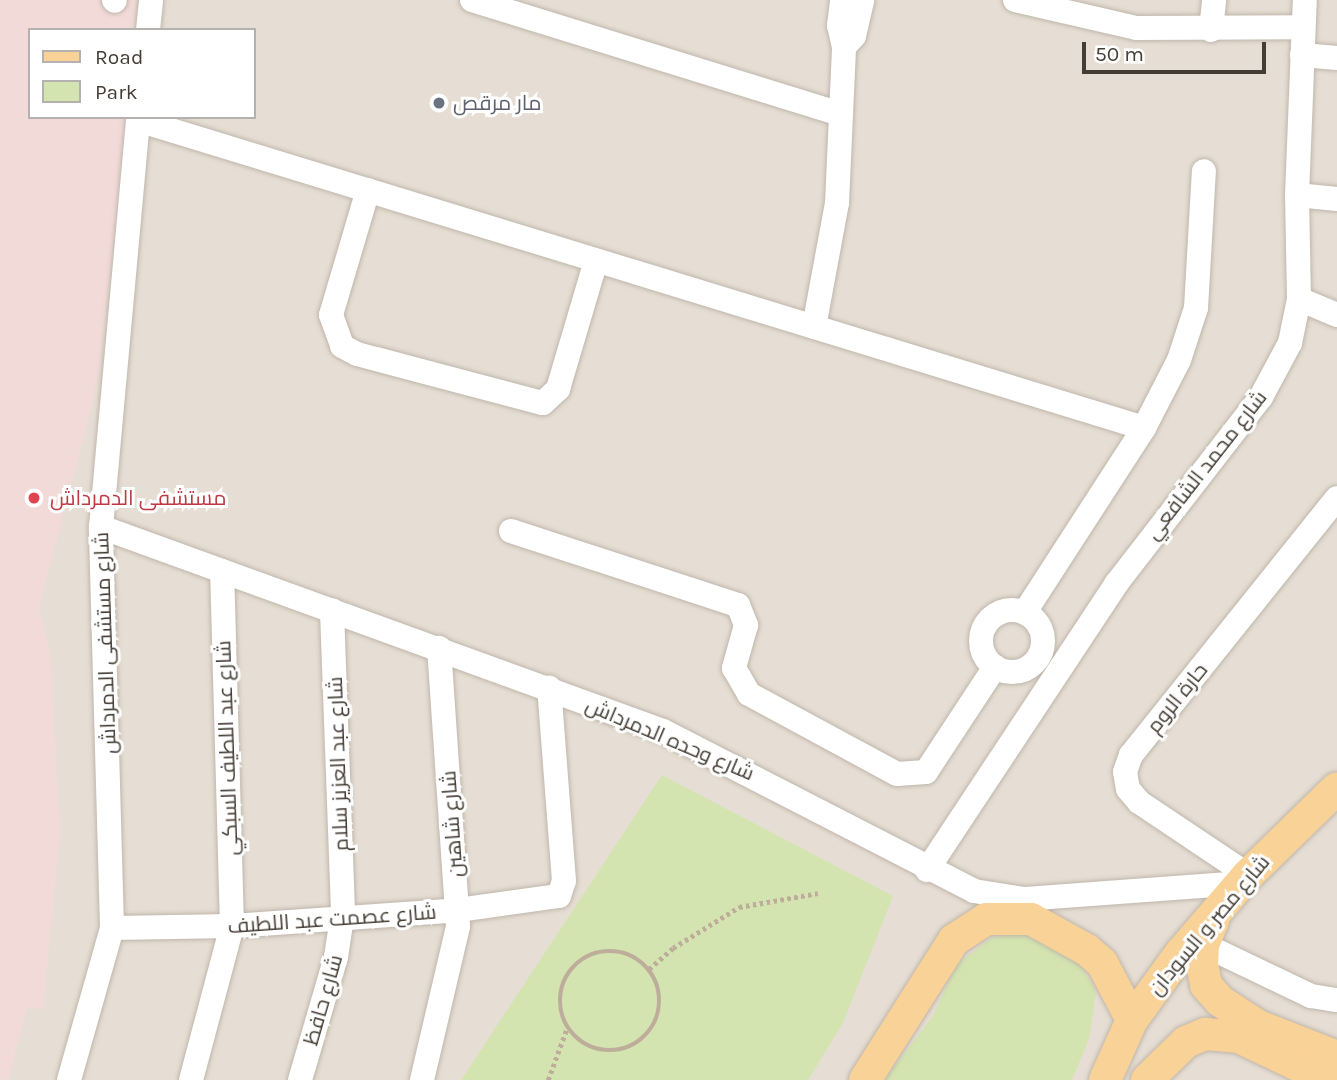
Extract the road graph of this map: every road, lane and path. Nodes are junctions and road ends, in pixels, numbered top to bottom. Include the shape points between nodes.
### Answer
1 (151, 0) edge
2 (472, 0) edge
3 (842, 0) edge
4 (862, 0) edge
5 (1015, 0) edge
6 (1214, 0) edge
7 (1305, 0) edge
8 (1060, 6) edge
9 (1303, 27) junction
10 (148, 28) edge
11 (1211, 30) junction
12 (844, 47) junction
13 (1302, 55) junction
14 (1337, 58) edge
15 (838, 113) junction
16 (138, 119) edge
17 (141, 119) edge
18 (1204, 171) dead end
19 (369, 190) junction
20 (1297, 195) junction
21 (1337, 199) edge
22 (596, 261) junction
23 (1299, 299) junction
24 (1337, 315) edge
25 (814, 327) junction
26 (1144, 428) junction
27 (1337, 498) edge
28 (101, 527) junction
29 (511, 531) dead end
30 (222, 571) junction
31 (332, 610) junction
32 (1025, 612) junction
33 (439, 648) junction
34 (995, 667) junction
35 (549, 688) junction
36 (1337, 788) edge
37 (928, 870) junction
38 (1244, 879) junction
39 (818, 892) dead end
40 (1005, 906) junction
41 (458, 910) junction
42 (342, 918) junction
43 (232, 926) junction
44 (112, 928) junction
45 (1199, 942) junction
46 (649, 969) junction
47 (1337, 1000) edge
48 (1132, 1020) junction
49 (567, 1027) junction
50 (1337, 1057) edge
51 (1337, 1077) edge
52 (69, 1080) edge
53 (191, 1080) edge
54 (300, 1080) edge
55 (422, 1080) edge
56 (548, 1080) edge
57 (865, 1080) edge
58 (1105, 1080) edge
59 (1147, 1080) edge

1 - 10 street
2 - 15 street
3 - 12 street via 839,26
4 - 12 street via 854,36
5 - 8 street
6 - 11 street
7 - 9 street, شارع محمد الشافعي
8 - 11 street via 1109,25
9 - 11 street
9 - 13 street, شارع محمد الشافعي
12 - 15 street
13 - 14 street
13 - 20 street, شارع محمد الشافعي
15 - 25 street via 836,203
16 - 28 street, شارع مستشفى الدمرداش
17 - 19 street
18 - 26 street via 1196,308 1179,360
19 - 22 street
19 - 22 street via 331,314 342,346 357,354 543,403 558,389
20 - 21 street
20 - 23 street, شارع محمد الشافعي
22 - 25 street
23 - 24 street
23 - 37 street, شارع محمد الشافعي via 1290,343 1278,371 1122,575
25 - 26 street
26 - 32 street
27 - 38 street, حارة الروم via 1131,755 1125,772 1128,789 1139,802
28 - 30 street, شارع وحده الدمرداش
28 - 44 street, شارع مستشفى الدمرداش
29 - 34 street via 738,605 746,625 734,668 749,694 897,774 926,772
30 - 31 street, شارع وحده الدمرداش
30 - 43 street, شارع عبد اللطيف السبكي
31 - 33 street, شارع وحده الدمرداش
31 - 42 street, شارع عبد العزيز سلام
32 - 34 street via 998,613 985,626 981,644
32 - 34 street via 1042,634 1037,660 1022,671
33 - 35 street, شارع وحده الدمرداش
33 - 41 street, شارع شاهين
35 - 37 street, شارع وحده الدمرداش via 726,760
35 - 41 street, شارع عصمت عبد اللطيف via 564,881 559,896
36 - 38 main road, شارع مصر و السودان
37 - 40 street, شارع وحده الدمرداش
38 - 40 street, شارع وحده الدمرداش
38 - 45 main road, شارع مصر و السودان
39 - 46 path via 739,907 673,948
40 - 48 main road via 1087,950 1101,963
40 - 57 main road via 954,940
41 - 42 street, شارع عصمت عبد اللطيف
41 - 55 street, شارع شاهين via 455,944
42 - 43 street, شارع عصمت عبد اللطيف
42 - 54 street, شارع حافظ via 336,957
43 - 44 street, شارع عصمت عبد اللطيف
43 - 53 street, شارع عبد اللطيف السبكي
44 - 52 street, شارع مستشفى الدمرداش
45 - 47 street via 1311,996
45 - 48 main road, شارع مصر و السودان
45 - 50 main road via 1206,985 1220,1001 1258,1026
46 - 49 path via 636,958 610,951 576,963 560,994
46 - 49 path via 657,982 660,1009 652,1029 636,1044 615,1051 597,1049 579,1041
48 - 58 main road, شارع مصر و السودان
49 - 56 path
51 - 59 main road via 1311,1071 1240,1037 1205,1034 1186,1042

